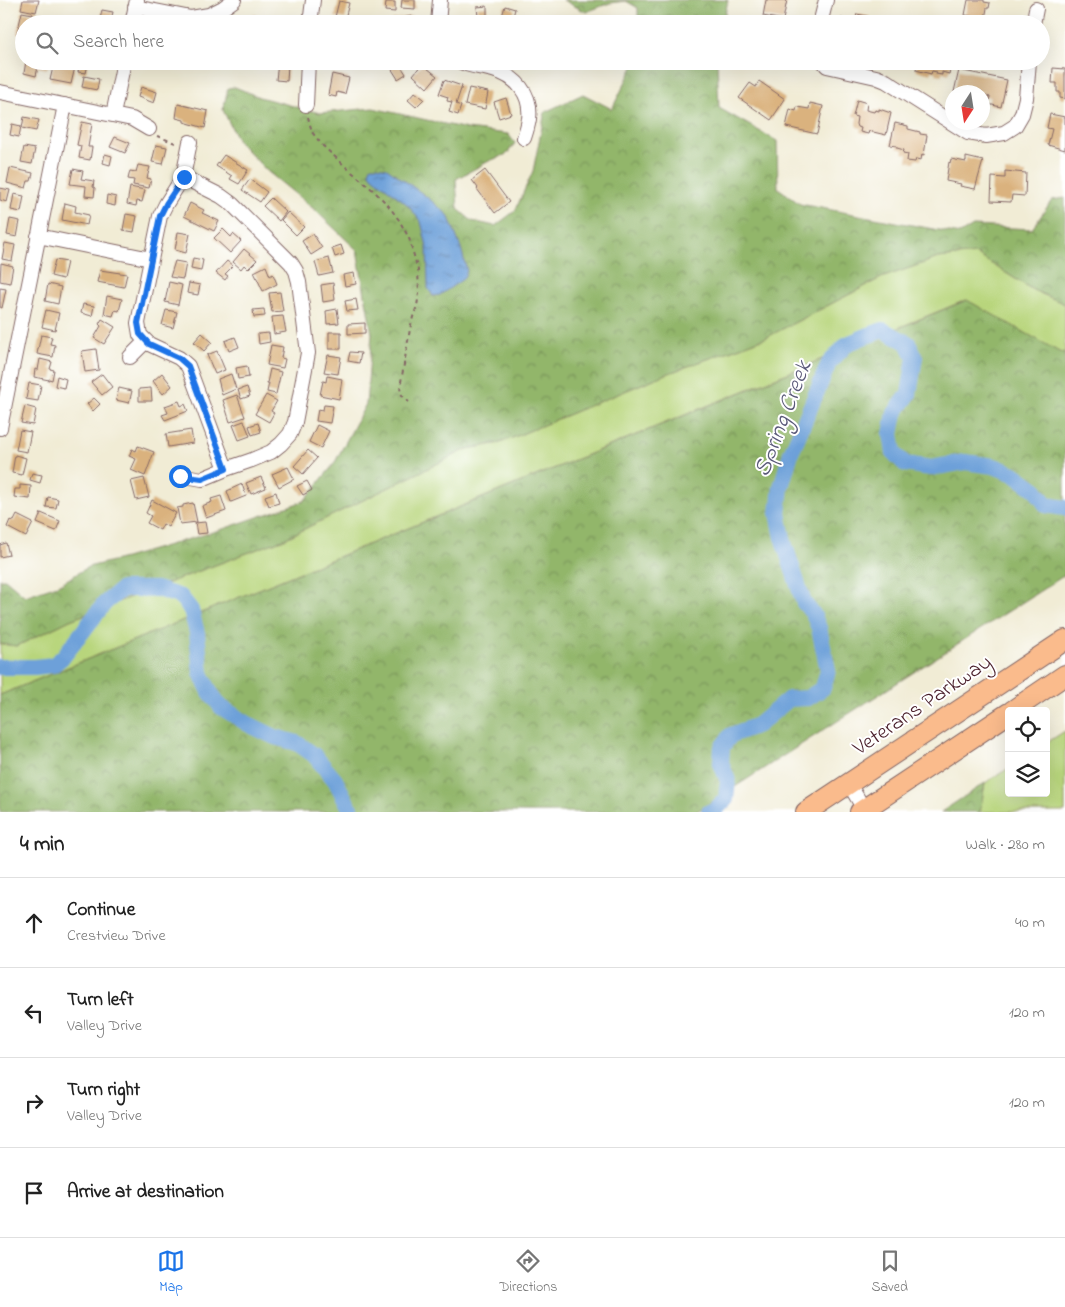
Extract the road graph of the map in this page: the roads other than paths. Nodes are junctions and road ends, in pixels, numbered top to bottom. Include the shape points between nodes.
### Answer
1 (234, 0) edge
2 (313, 0) edge
3 (440, 0) edge
4 (826, 0) edge
5 (136, 4) edge
6 (1036, 9) dead end
7 (179, 15) edge
8 (209, 15) edge
9 (311, 15) edge
10 (439, 15) edge
11 (822, 15) edge
12 (1034, 15) edge
13 (122, 70) edge
14 (308, 70) edge
15 (489, 70) edge
16 (845, 70) edge
17 (1028, 70) edge
18 (0, 92) edge
19 (65, 105) junction
20 (306, 105) road end
21 (113, 115) junction
22 (150, 131) road end
23 (524, 138) dead end
24 (185, 143) road end
25 (184, 177) junction
26 (38, 236) junction
27 (151, 259) junction
28 (146, 341) junction
29 (130, 358) dead end
30 (0, 428) edge
31 (226, 469) junction
32 (180, 476) dead end
33 (1065, 640) edge
34 (1065, 676) edge
35 (1018, 707) edge
36 (1005, 715) edge
37 (849, 784) junction
38 (862, 811) edge
39 (806, 812) edge

1 - 8 street
2 - 9 street
3 - 10 street
4 - 11 street
5 - 7 street
6 - 12 street
13 - 21 street
14 - 20 street
15 - 23 street via 506,75 523,90 529,108
16 - 17 street via 886,81 968,133 1007,138 1022,114
18 - 19 street
19 - 21 street
19 - 26 street
21 - 22 street via 132,119
24 - 25 street
25 - 27 street via 160,216
25 - 31 street via 232,204 291,262 299,282 308,353 295,422 290,434 272,452
26 - 27 street
26 - 30 street
27 - 28 street via 138,323 140,334
28 - 29 street
28 - 31 street via 188,366
31 - 32 street via 202,479
33 - 37 highway, Veterans Parkway
34 - 35 highway
36 - 38 highway
37 - 38 street
37 - 39 highway, Veterans Parkway

